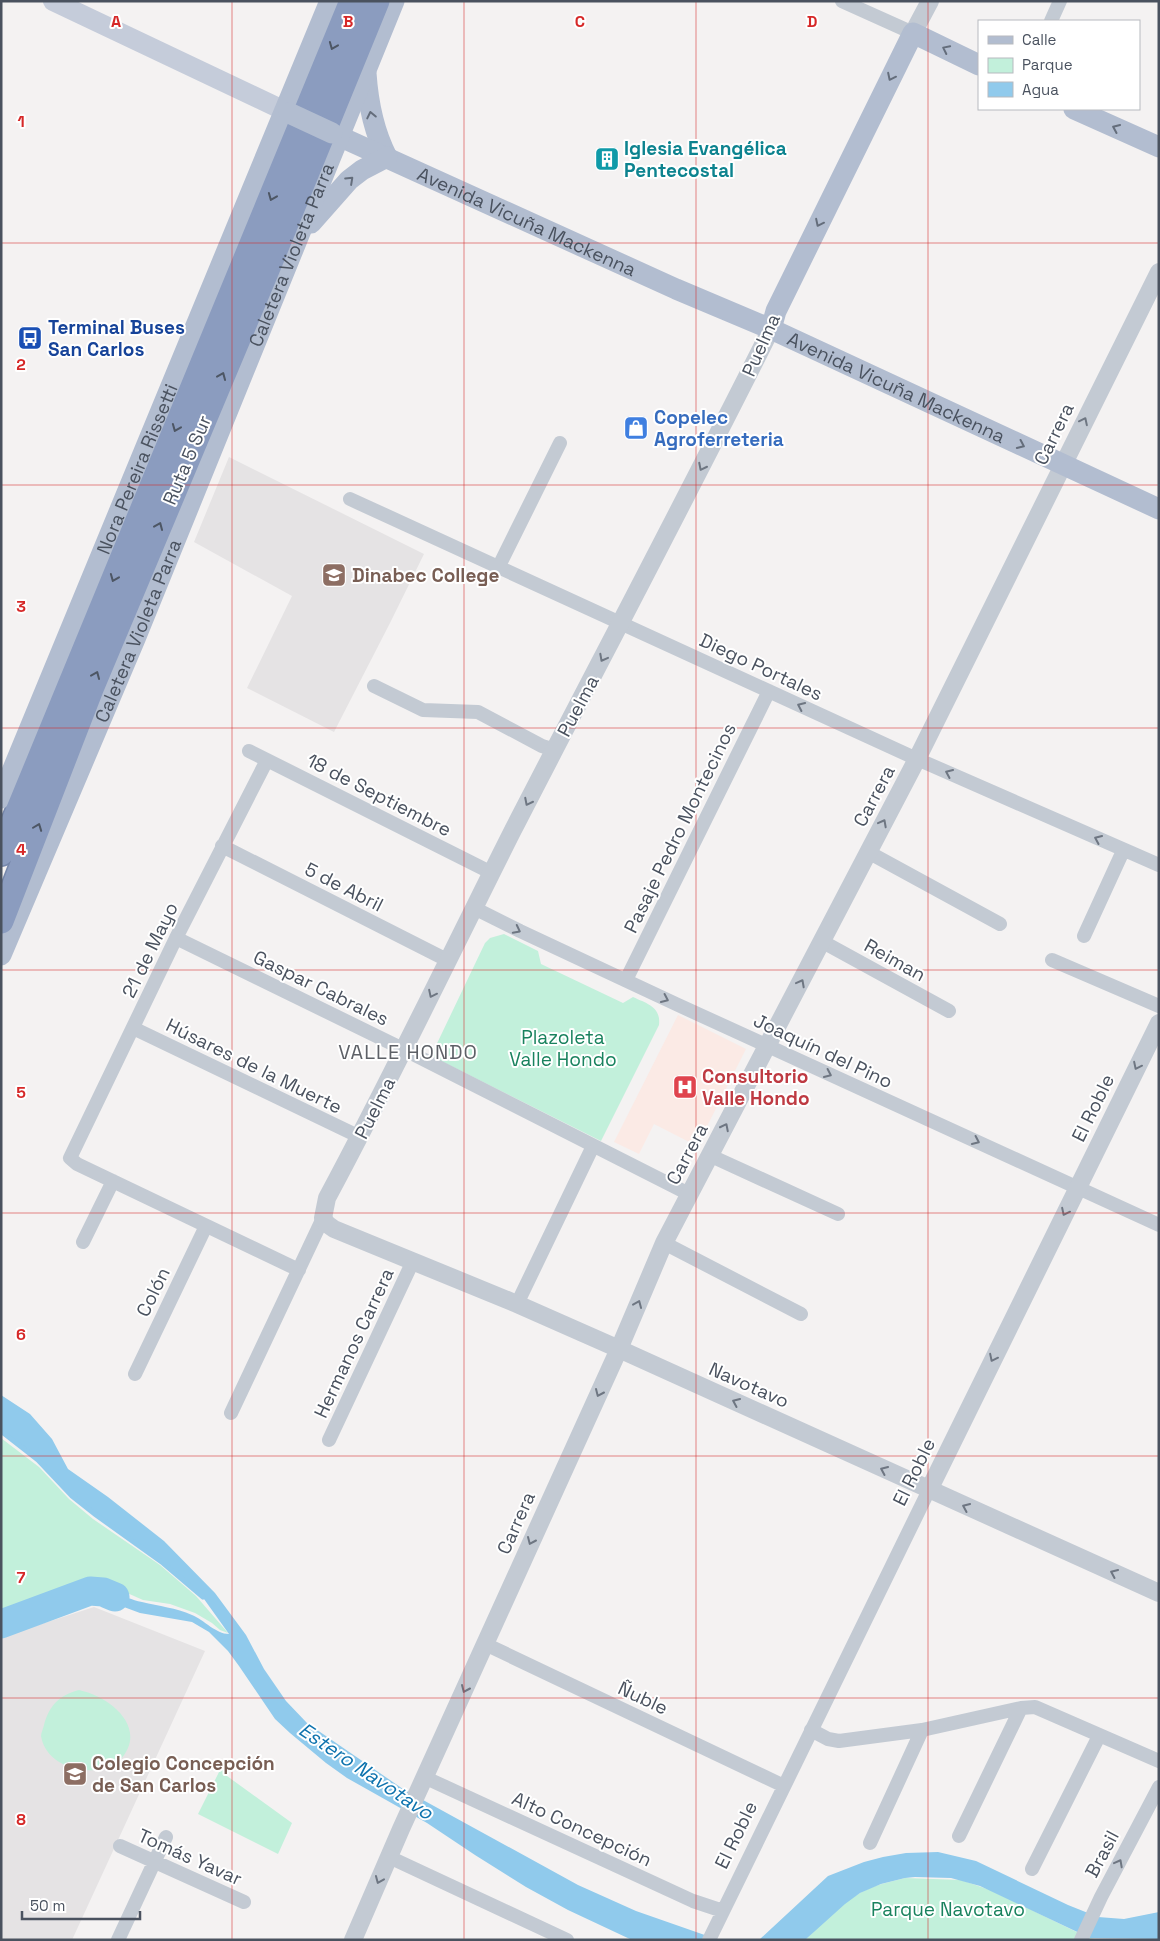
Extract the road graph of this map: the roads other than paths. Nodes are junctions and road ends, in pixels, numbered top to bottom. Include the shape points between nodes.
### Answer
1 (53, 1) edge
2 (330, 1) edge
3 (352, 1) edge
4 (377, 1) edge
5 (394, 1) edge
6 (842, 1) edge
7 (930, 1) edge
8 (1060, 1) edge
9 (1051, 20) edge
10 (913, 33) junction
11 (978, 65) edge
12 (366, 70) junction
13 (1076, 110) edge
14 (287, 112) junction
15 (336, 135) junction
16 (1159, 147) edge
17 (387, 157) junction
18 (296, 244) junction
19 (1159, 272) edge
20 (770, 329) junction
21 (560, 442) dead end
22 (1062, 465) junction
23 (350, 499) dead end
24 (1159, 509) edge
25 (498, 568) junction
26 (621, 624) junction
27 (374, 686) dead end
28 (769, 691) junction
29 (555, 750) junction
30 (249, 751) dead end
31 (918, 759) junction
32 (266, 760) junction
33 (1, 798) edge
34 (222, 846) junction
35 (1123, 851) junction
36 (868, 852) junction
37 (1, 853) edge
38 (1159, 865) edge
39 (492, 873) junction
40 (474, 908) junction
41 (1, 921) edge
42 (1000, 924) dead end
43 (1084, 936) dead end
44 (176, 938) junction
45 (823, 942) junction
46 (1, 955) edge
47 (1052, 960) dead end
48 (449, 961) junction
49 (626, 980) junction
50 (1159, 1006) edge
51 (950, 1011) dead end
52 (1159, 1023) edge
53 (133, 1028) junction
54 (768, 1046) junction
55 (404, 1050) junction
56 (360, 1137) junction
57 (593, 1146) junction
58 (710, 1156) junction
59 (113, 1181) junction
60 (1077, 1188) junction
61 (689, 1194) junction
62 (838, 1214) dead end
63 (323, 1218) junction
64 (1159, 1225) edge
65 (206, 1226) junction
66 (83, 1242) dead end
67 (664, 1243) junction
68 (413, 1261) junction
69 (298, 1270) junction
70 (517, 1304) junction
71 (801, 1314) dead end
72 (619, 1349) junction
73 (135, 1374) dead end
74 (232, 1413) dead end
75 (329, 1440) dead end
76 (929, 1490) junction
77 (1159, 1594) edge
78 (485, 1644) junction
79 (1021, 1708) junction
80 (811, 1730) junction
81 (922, 1730) junction
82 (1099, 1736) junction
83 (1159, 1761) edge
84 (423, 1783) junction
85 (784, 1786) junction
86 (1159, 1787) edge
87 (958, 1836) dead end
88 (166, 1837) dead end
89 (870, 1843) dead end
90 (120, 1846) dead end
91 (389, 1857) junction
92 (154, 1862) junction
93 (1032, 1869) dead end
94 (244, 1902) dead end
95 (723, 1910) junction
96 (1081, 1939) edge
97 (118, 1940) edge
98 (353, 1940) edge
99 (567, 1940) edge
100 (709, 1940) edge

1 - 14 main road
2 - 14 main road, Nora Pereira Rissetti
3 -> 37 highway, Ruta 5 Sur
41 -> 4 highway, Ruta 5 Sur via 90,689
5 - 12 main road, Caletera Violeta Parra
6 - 10 street
7 - 10 street, Puelma
8 - 9 street
11 -> 10 main road
10 -> 20 main road, Puelma
12 - 15 main road, Caletera Violeta Parra
17 -> 12 main road via 372,121
16 -> 13 main road
14 - 15 main road, Avenida Vicuña Mackenna, bridge
14 - 33 main road, Nora Pereira Rissetti
15 - 17 main road, Avenida Vicuña Mackenna
15 - 18 main road, Caletera Violeta Parra
18 -> 17 main road via 349,180
17 - 20 main road, Avenida Vicuña Mackenna
18 - 46 main road, Caletera Violeta Parra via 135,639
22 -> 19 street, Carrera
20 -> 22 main road, Avenida Vicuña Mackenna
20 -> 26 street, Puelma
21 - 25 street
22 - 24 main road, Avenida Vicuña Mackenna
22 - 31 street, Carrera
23 - 25 street, Diego Portales
25 - 26 street, Diego Portales
26 - 28 street, Diego Portales
26 -> 29 street, Puelma
27 - 29 street via 423,710 478,712
31 -> 28 street, Diego Portales
28 - 49 street, Pasaje Pedro Montecinos
29 -> 39 street, Puelma
30 - 32 street, 18 de Septiembre
35 -> 31 street, Diego Portales
36 -> 31 street, Carrera
32 - 34 street, 21 de Mayo
32 - 39 street, 18 de Septiembre
34 - 44 street, 21 de Mayo
34 - 48 street, 5 de Abril
35 - 38 street, Diego Portales
35 - 43 street
36 - 42 street
36 - 45 street, Carrera
39 - 40 street, Puelma
40 - 48 street, Puelma
40 -> 49 street, Joaquín del Pino
44 - 53 street, 21 de Mayo
44 - 55 street, Gaspar Cabrales
45 - 51 street, Reiman
54 -> 45 street, Carrera
47 - 50 street
48 -> 55 street, Puelma
49 -> 54 street, Joaquín del Pino
52 -> 60 street, El Roble
53 - 56 street, Húsares de la Muerte
53 - 59 street, 21 de Mayo via 70,1158
58 -> 54 street, Carrera
54 -> 60 street, Joaquín del Pino
55 - 56 street, Puelma
55 - 57 street, Gaspar Cabrales
56 - 63 street, Puelma via 327,1198
57 - 61 street, Gaspar Cabrales
57 - 70 street
58 - 61 street, Carrera
58 - 62 street
59 - 65 street
59 - 66 street
60 - 64 street, Joaquín del Pino
60 -> 76 street, El Roble
61 - 67 street, Carrera
63 - 68 street, Navotavo via 334,1229
63 - 69 street, Puelma
65 - 69 street
65 - 73 street, Colón
67 - 71 street
72 -> 67 street, Carrera
68 - 70 street, Navotavo
68 - 75 street, Hermanos Carrera
69 - 74 street, Puelma
70 - 72 street, Navotavo
76 -> 72 street, Navotavo
72 -> 78 street, Carrera
77 -> 76 street, Navotavo
76 - 80 street, El Roble
78 -> 84 street, Carrera
78 - 85 street, Ñuble
79 - 81 street
79 - 82 street via 1035,1707
79 - 87 street
80 - 81 street via 839,1741
80 - 85 street, El Roble
81 - 89 street
82 - 83 street
82 - 93 street
84 - 91 street, Carrera
84 - 95 street, Alto Concepción via 693,1901
85 - 95 street, El Roble
96 -> 86 street, Brasil
88 - 92 street
90 - 92 street, Tomás Yavar
91 -> 98 street, Carrera
91 - 99 street
92 - 94 street, Tomás Yavar
92 - 97 street
95 - 100 street, El Roble

